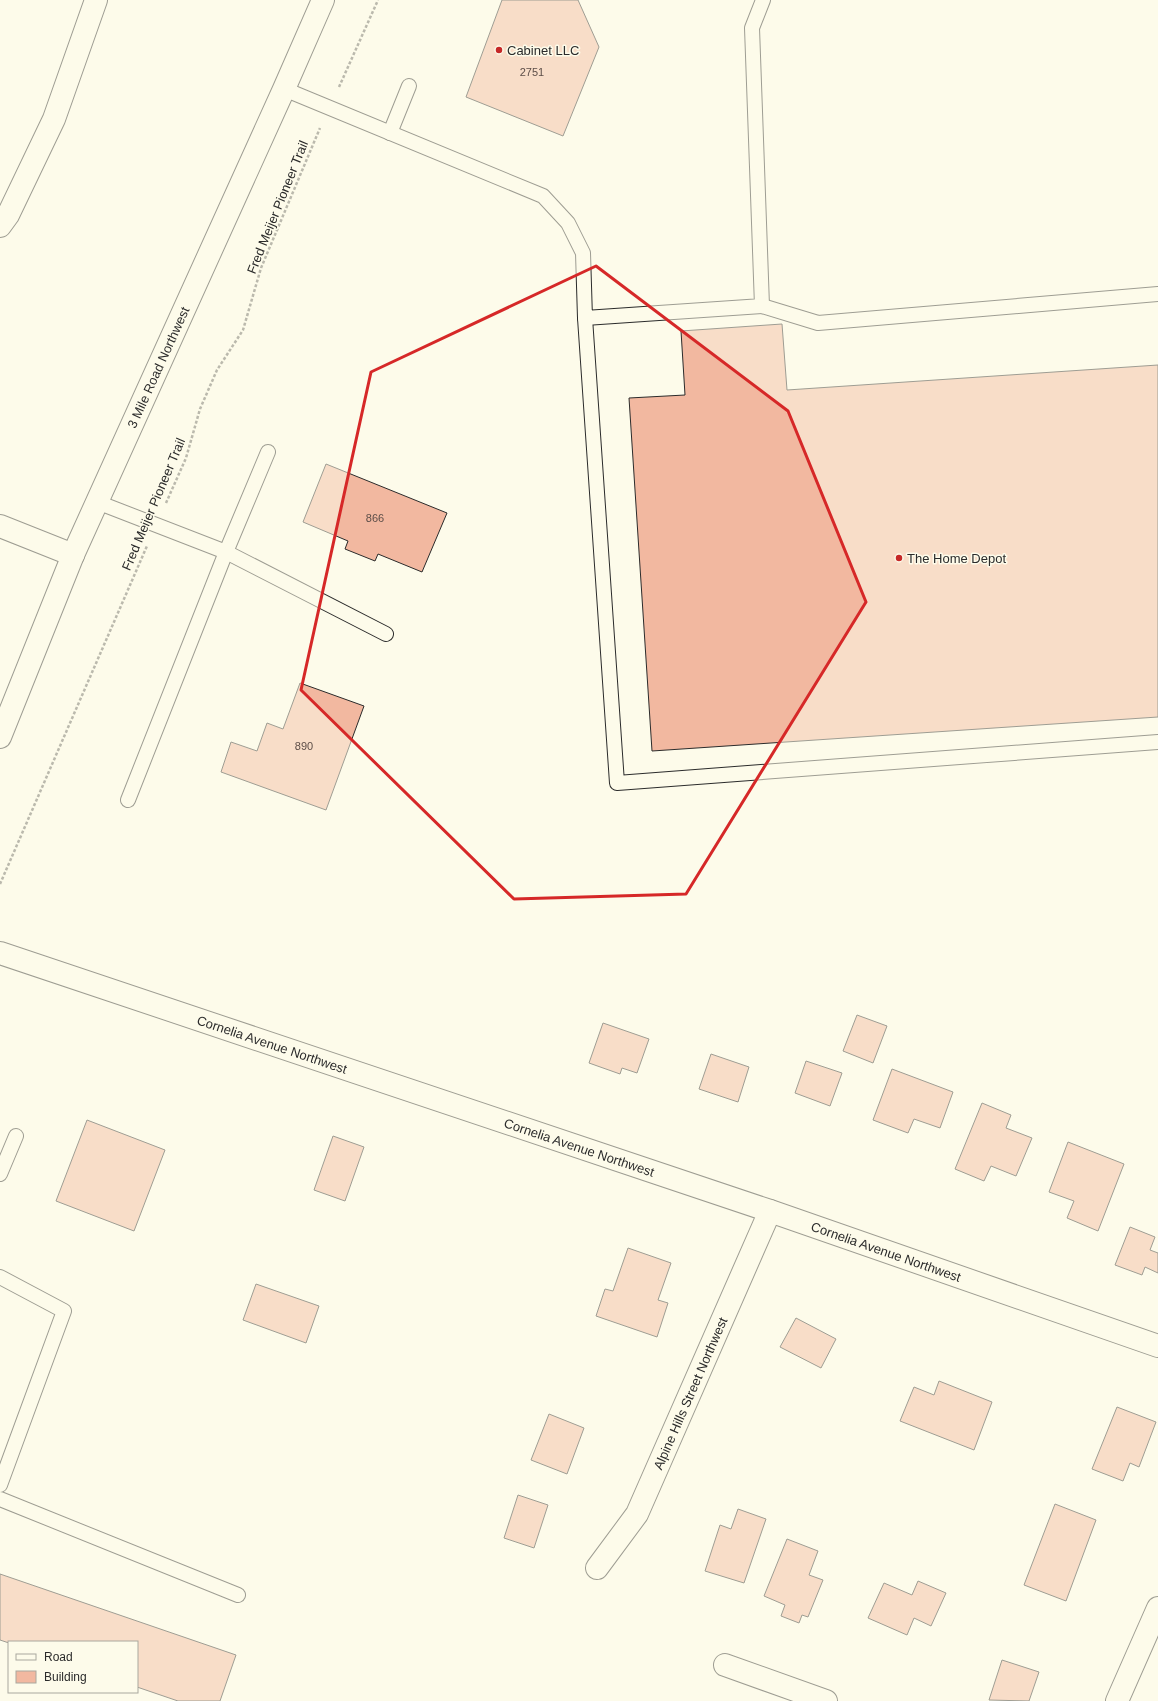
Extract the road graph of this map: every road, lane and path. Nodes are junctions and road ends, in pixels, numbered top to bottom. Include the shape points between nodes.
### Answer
1 (96, 0) edge
2 (323, 0) edge
3 (378, 0) edge
4 (764, 0) edge
5 (409, 86) dead end
6 (284, 89) junction
7 (330, 108) junction
8 (390, 133) junction
9 (0, 226) edge
10 (1158, 294) edge
11 (762, 306) junction
12 (585, 318) junction
13 (268, 452) dead end
14 (97, 502) junction
15 (156, 524) junction
16 (0, 526) edge
17 (226, 552) junction
18 (73, 555) junction
19 (386, 634) dead end
20 (0, 737) edge
21 (1158, 742) edge
22 (128, 800) dead end
23 (0, 884) edge
24 (0, 953) edge
25 (16, 1136) dead end
26 (0, 1174) edge
27 (770, 1211) junction
28 (0, 1277) edge
29 (1158, 1346) edge
30 (0, 1486) edge
31 (0, 1499) edge
32 (598, 1568) dead end
33 (238, 1595) dead end
34 (1158, 1608) edge
35 (725, 1665) dead end
36 (826, 1701) edge
37 (1117, 1701) edge

1 - 9 main road via 54,119 8,215
2 - 6 main road, 3 Mile Road Northwest
3 - 7 path, Fred Meijer Pioneer Trail
4 - 11 lane via 752,28
5 - 8 lane
6 - 7 lane
6 - 14 main road, 3 Mile Road Northwest
7 - 8 lane
7 - 15 path, Fred Meijer Pioneer Trail via 261,268 243,330 217,370 200,408 186,458
8 - 12 lane via 542,196 568,223 583,253
10 - 11 lane via 818,323
11 - 12 lane
12 - 21 lane via 617,783
13 - 17 lane
14 - 15 lane
14 - 18 main road, 3 Mile Road Northwest
15 - 17 lane
15 - 23 path, Fred Meijer Pioneer Trail
16 - 18 main road
17 - 19 lane
17 - 22 lane
18 - 20 main road, 3 Mile Road Northwest
24 - 27 main road, Cornelia Avenue Northwest
25 - 26 lane
27 - 29 main road, Cornelia Avenue Northwest
27 - 32 main road, Alpine Hills Street Northwest via 637,1514
28 - 30 lane via 64,1311
31 - 33 lane
34 - 37 main road
35 - 36 main road

